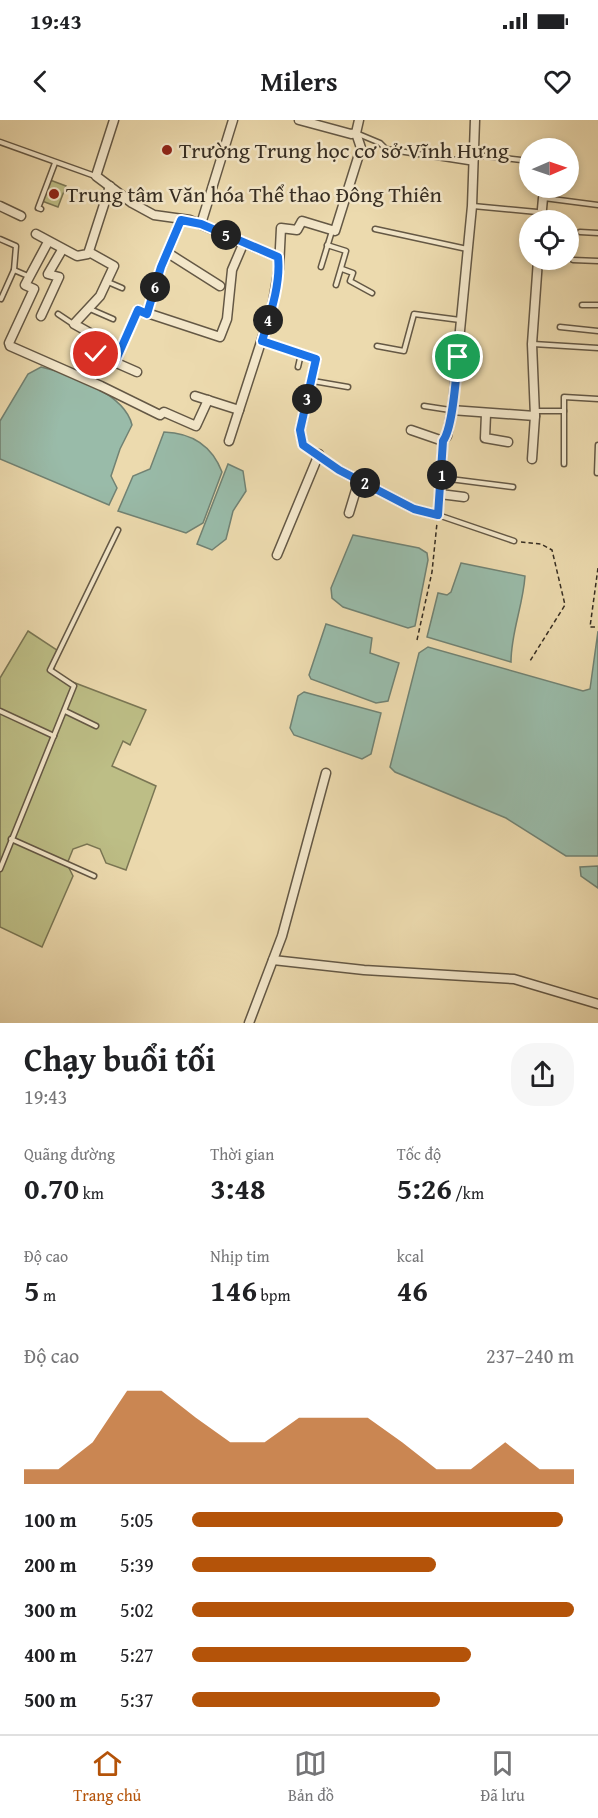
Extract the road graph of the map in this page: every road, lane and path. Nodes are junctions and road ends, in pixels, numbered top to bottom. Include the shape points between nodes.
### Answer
1 (114, 120) edge
2 (233, 120) edge
3 (299, 120) edge
4 (359, 120) edge
5 (475, 120) edge
6 (356, 133) junction
7 (0, 142) edge
8 (475, 159) junction
9 (519, 161) edge
10 (55, 163) junction
11 (96, 176) junction
12 (110, 186) junction
13 (543, 198) joint
14 (598, 205) edge
15 (0, 206) edge
16 (472, 206) junction
17 (40, 209) dead end
18 (519, 210) edge
19 (542, 210) edge
20 (21, 216) dead end
21 (181, 220) junction
22 (201, 224) junction
23 (375, 229) dead end
24 (333, 230) junction
25 (580, 232) dead end
26 (598, 233) edge
27 (36, 234) dead end
28 (0, 239) edge
29 (48, 242) junction
30 (244, 242) junction
31 (327, 245) junction
32 (467, 249) junction
33 (62, 250) junction
34 (89, 252) junction
35 (168, 253) junction
36 (278, 257) junction
37 (579, 260) edge
38 (598, 261) edge
39 (321, 267) dead end
40 (342, 269) junction
41 (14, 270) junction
42 (537, 270) edge
43 (28, 276) junction
44 (107, 282) junction
45 (336, 285) dead end
46 (220, 286) dead end
47 (122, 288) dead end
48 (372, 293) dead end
49 (1, 299) edge
50 (582, 305) dead end
51 (598, 305) edge
52 (90, 309) junction
53 (58, 314) dead end
54 (147, 314) junction
55 (41, 316) dead end
56 (113, 319) dead end
57 (461, 320) junction
58 (74, 324) junction
59 (560, 327) dead end
60 (598, 331) edge
61 (262, 341) junction
62 (532, 344) junction
63 (377, 346) dead end
64 (598, 348) edge
65 (301, 354) junction
66 (115, 362) junction
67 (298, 367) dead end
68 (137, 372) dead end
69 (313, 381) junction
70 (348, 387) dead end
71 (195, 396) dead end
72 (598, 399) edge
73 (208, 400) junction
74 (424, 406) dead end
75 (239, 410) junction
76 (450, 410) junction
77 (564, 411) junction
78 (535, 413) junction
79 (486, 414) junction
80 (411, 430) dead end
81 (229, 441) dead end
82 (443, 441) junction
83 (508, 442) dead end
84 (598, 445) edge
85 (319, 454) junction
86 (532, 459) dead end
87 (564, 464) dead end
88 (597, 473) edge
89 (441, 478) junction
90 (360, 480) junction
91 (513, 487) dead end
92 (440, 494) junction
93 (464, 497) dead end
94 (349, 513) dead end
95 (438, 515) junction
96 (118, 530) dead end
97 (514, 541) joint
98 (277, 555) dead end
99 (598, 568) edge
100 (598, 627) edge
101 (417, 640) dead end
102 (530, 661) dead end
103 (0, 711) edge
104 (65, 711) junction
105 (96, 726) dead end
106 (54, 736) junction
107 (326, 773) dead end
108 (11, 839) junction
109 (0, 868) edge
110 (94, 876) dead end
111 (273, 960) junction
112 (598, 1004) edge
113 (249, 1023) edge

1 - 11 street
2 - 22 street
3 - 6 street
4 - 6 street
5 - 8 street
6 - 8 lane via 386,149
6 - 24 street via 361,148
7 - 10 lane
8 - 9 lane
8 - 16 street
10 - 11 lane
10 - 17 lane
11 - 12 street
12 - 21 street via 154,215
12 - 34 street
13 - 14 lane
13 - 19 street
15 - 20 street
16 - 18 lane
16 - 32 street
21 - 22 street
21 - 35 street
22 - 30 street
23 - 32 lane
24 - 31 lane
24 - 36 street via 302,221 297,230 281,228
25 - 26 lane
27 - 29 street
28 - 41 lane via 16,246
29 - 33 street
29 - 43 street
30 - 36 street
30 - 54 street via 232,270 227,319 220,337
31 - 39 lane
31 - 40 lane via 346,251
32 - 57 street
33 - 34 street via 76,256
33 - 55 street via 48,274 59,277
34 - 44 street via 114,266
35 - 46 street
35 - 54 street
36 - 61 street via 272,308
37 - 38 lane
40 - 45 lane
40 - 48 lane via 353,273 350,282
41 - 43 lane
41 - 49 lane
42 - 62 street
43 - 73 street via 25,285 34,289 6,344 160,416 164,412 196,426
44 - 47 lane
44 - 52 street
50 - 51 lane
52 - 56 lane
52 - 58 street
53 - 58 lane
54 - 66 street via 138,310
57 - 63 lane via 414,314 404,351
57 - 76 street
58 - 66 street via 90,333 84,345
59 - 60 lane
61 - 65 street
61 - 75 street
62 - 64 lane
62 - 78 street
65 - 67 lane
65 - 69 street via 316,359
66 - 68 street
69 - 70 lane
69 - 85 street via 300,434 303,445
71 - 73 street
72 - 77 lane via 564,397
73 - 75 street
74 - 76 lane
75 - 81 street
76 - 79 street
76 - 82 street
77 - 78 lane
77 - 87 lane
78 - 79 street
78 - 86 street
79 - 83 street via 486,438
80 - 82 street
82 - 89 street
84 - 88 lane
85 - 90 street
85 - 98 street
89 - 91 lane
89 - 92 street
90 - 94 street
90 - 95 street via 414,509
92 - 93 street
92 - 95 street
95 - 97 lane
95 - 101 path via 432,572
96 - 104 lane via 50,670 74,686
97 - 102 path via 541,544 552,550 564,593 561,613
99 - 100 path via 590,627
103 - 106 lane
104 - 105 lane
104 - 106 lane
106 - 108 lane
107 - 111 street via 312,835
108 - 109 lane
108 - 110 lane
111 - 112 street via 514,980
111 - 113 street

